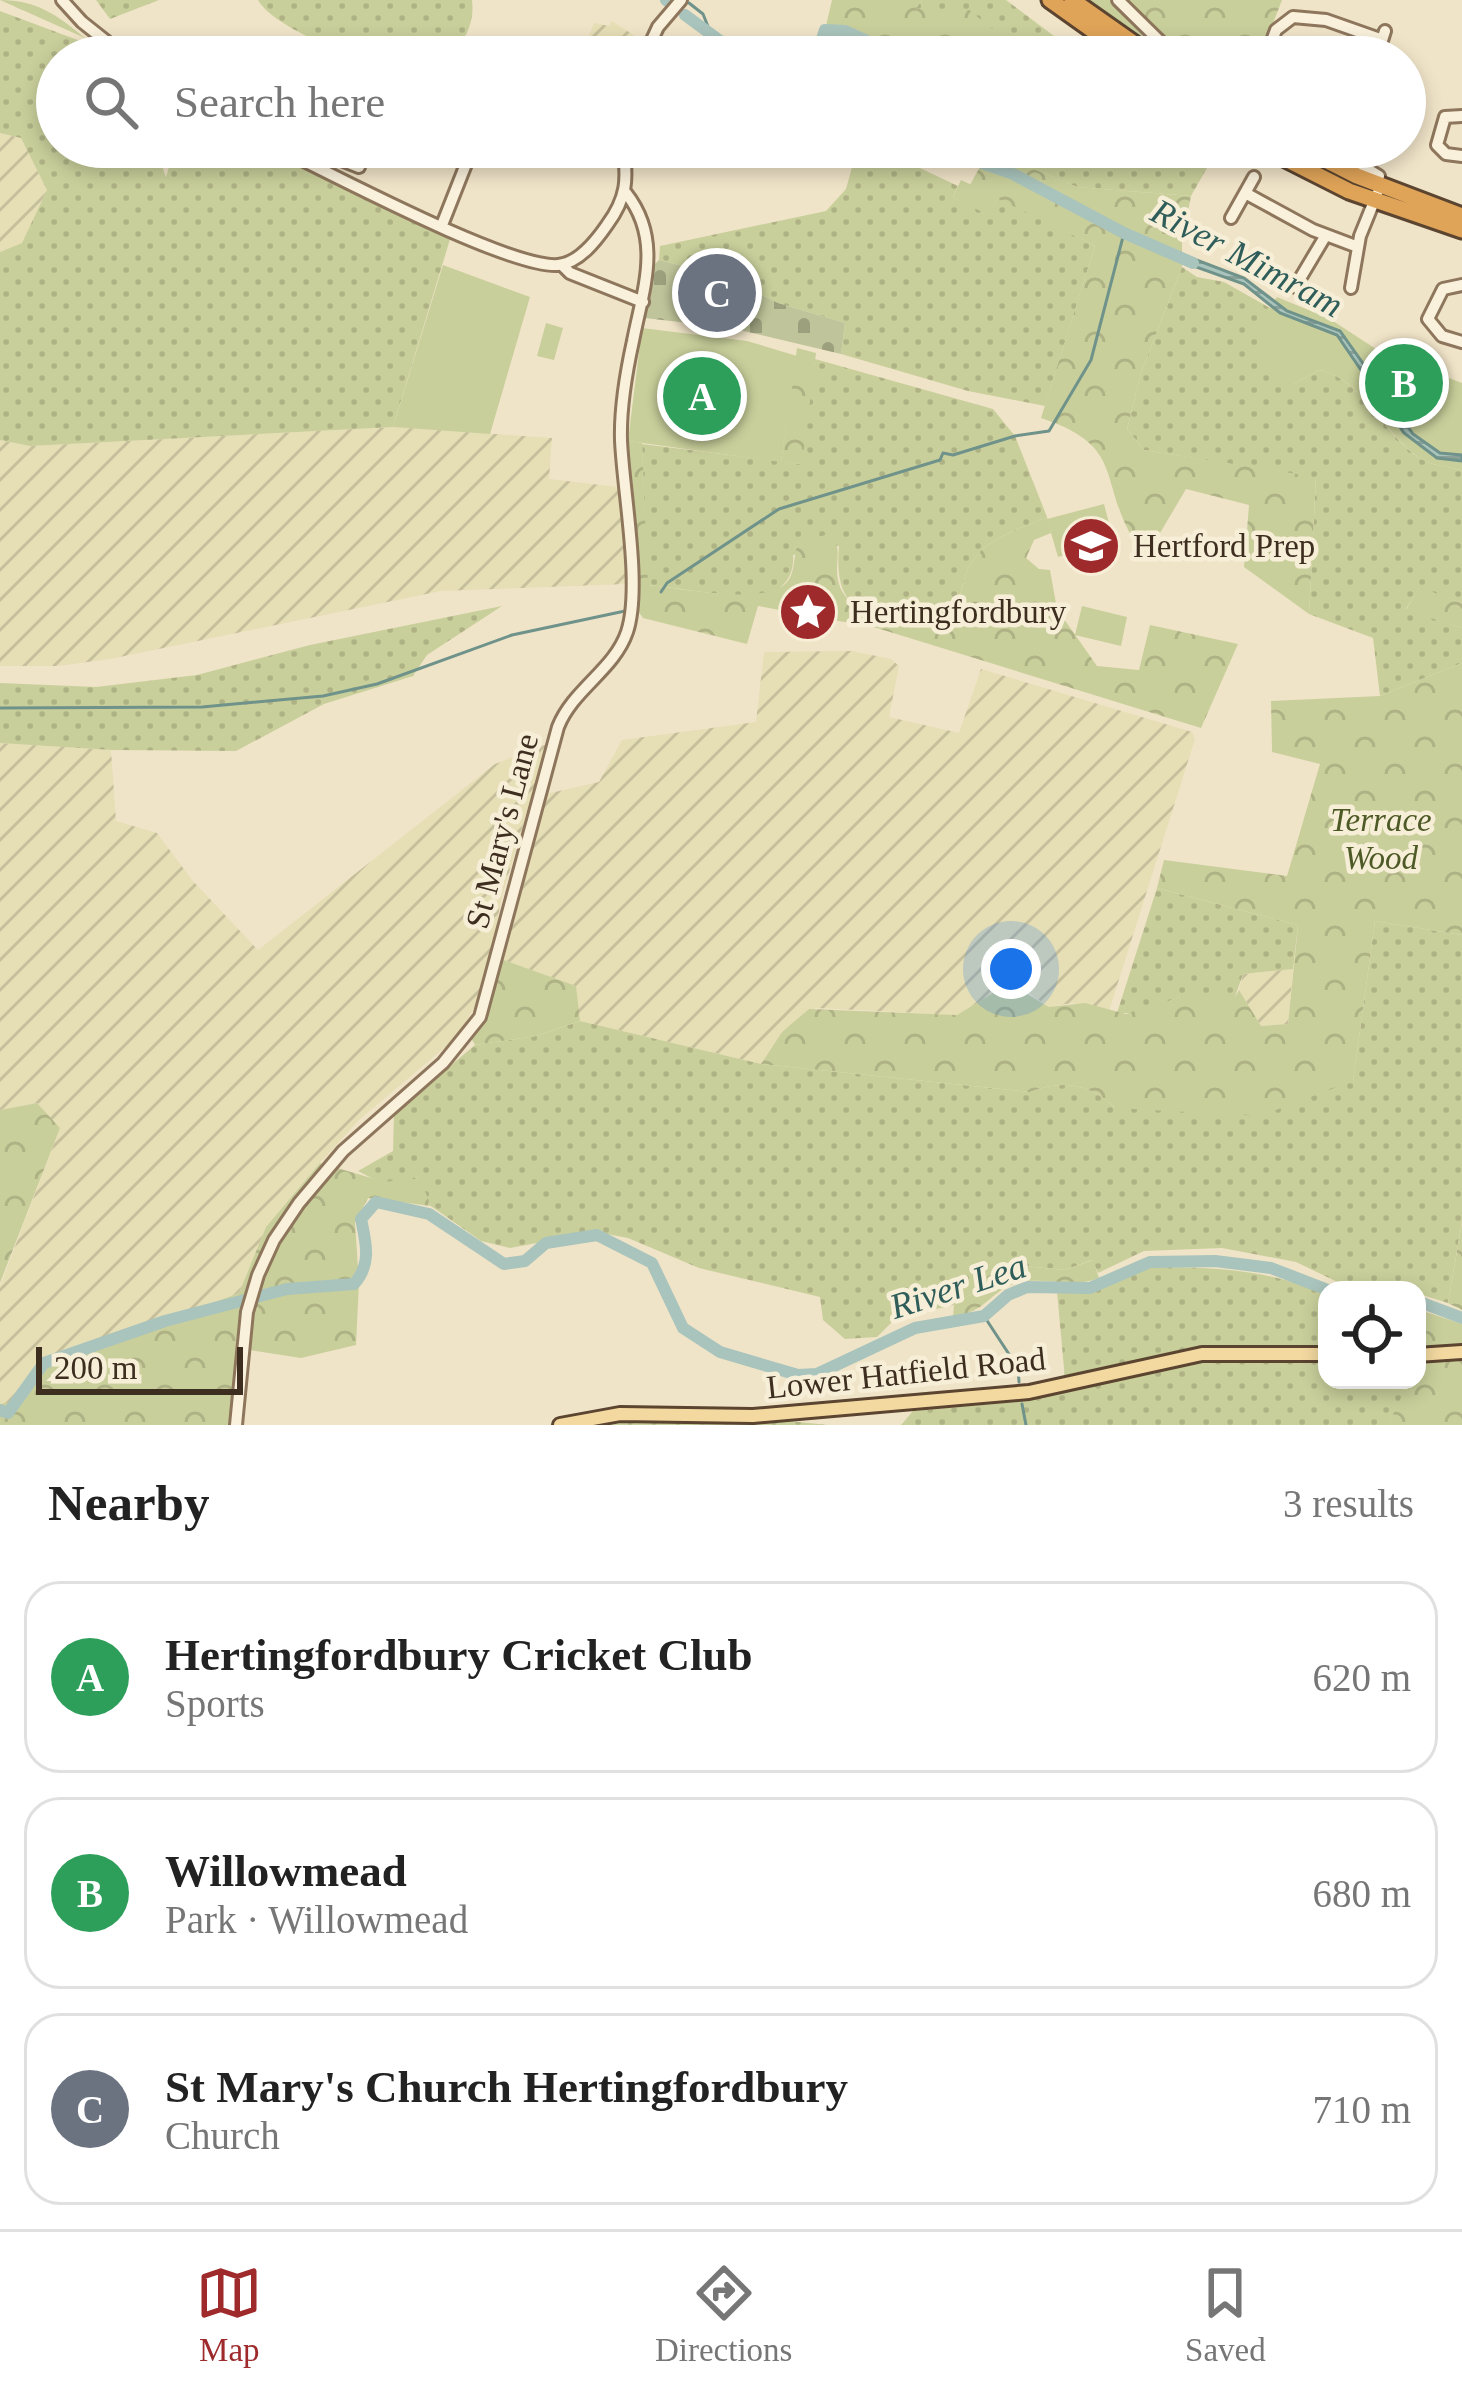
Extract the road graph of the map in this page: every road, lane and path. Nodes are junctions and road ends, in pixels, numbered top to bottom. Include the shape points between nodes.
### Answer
1 (62, 0) edge
2 (1050, 0) edge
3 (1072, 0) edge
4 (1118, 0) edge
5 (677, 4) edge
6 (100, 36) edge
7 (654, 36) edge
8 (1101, 36) edge
9 (1123, 36) edge
10 (1155, 36) edge
11 (1276, 36) edge
12 (1370, 36) edge
13 (1462, 116) edge
14 (1462, 156) edge
15 (321, 168) edge
16 (464, 168) edge
17 (624, 168) edge
18 (1323, 168) edge
19 (1340, 168) edge
20 (1355, 168) edge
21 (1254, 177) dead end
22 (1378, 188) junction
23 (626, 193) junction
24 (1247, 194) junction
25 (1462, 216) edge
26 (1231, 218) dead end
27 (442, 225) junction
28 (1462, 230) edge
29 (1326, 235) junction
30 (1358, 247) junction
31 (562, 265) junction
32 (1462, 285) edge
33 (1295, 287) dead end
34 (1352, 288) dead end
35 (643, 302) junction
36 (1462, 343) edge
37 (1462, 1352) edge
38 (1318, 1354) edge
39 (1426, 1354) edge
40 (236, 1425) edge
41 (560, 1425) edge

1 - 6 street
2 - 8 highway
3 - 9 highway
4 - 10 street
5 - 7 street
11 - 12 street via 1299,16
13 - 14 street via 1446,116 1440,130 1440,150
15 - 27 street
16 - 27 street
17 - 23 street, St Mary's Lane
18 - 22 highway
19 - 22 highway
20 - 22 street
21 - 24 street
22 - 25 highway
22 - 28 highway
22 - 30 street
23 - 31 street via 598,238
23 - 35 street, St Mary's Lane via 650,254
24 - 26 street
24 - 29 street
27 - 31 street via 517,257
29 - 30 street
29 - 33 street
30 - 34 street
31 - 35 street
32 - 36 street via 1443,290 1428,319 1436,332
35 - 40 street, St Mary's Lane via 621,418 628,628 558,727 472,1031 325,1171 274,1240 247,1312
37 - 39 main road
38 - 41 main road, Lower Hatfield Road via 1202,1354 1029,1392 753,1416 620,1414

